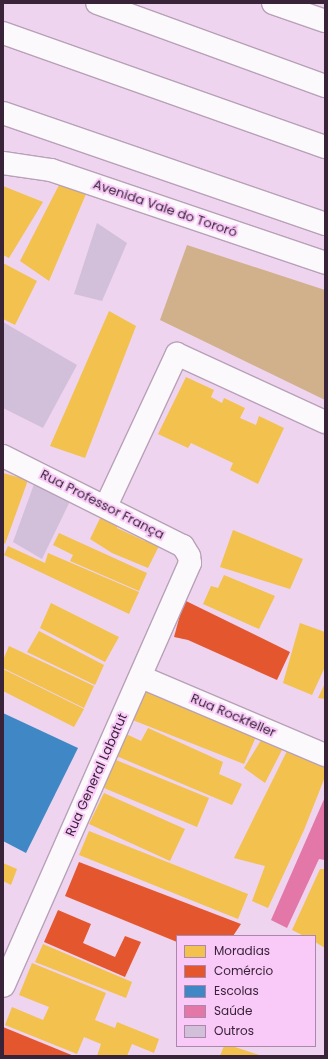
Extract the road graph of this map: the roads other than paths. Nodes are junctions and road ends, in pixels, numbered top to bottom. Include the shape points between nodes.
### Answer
1 (97, 3) edge
2 (273, 3) edge
3 (325, 21) edge
4 (3, 32) edge
5 (325, 86) edge
6 (6, 109) edge
7 (325, 147) edge
8 (3, 163) edge
9 (325, 224) edge
10 (325, 263) edge
11 (325, 422) edge
12 (3, 456) edge
13 (106, 506) junction
14 (190, 563) joint
15 (141, 677) junction
16 (325, 755) edge
17 (3, 986) edge

1 - 5 street
2 - 3 street
4 - 7 street
6 - 9 street
8 - 10 street, Avenida Vale do Tororó via 51,170
11 - 13 street via 177,354
12 - 13 street, Rua Professor França
13 - 14 street, Rua Professor França via 183,546
14 - 15 street, Rua General Labatut
15 - 16 street, Rua Rockfeller
15 - 17 street, Rua General Labatut

